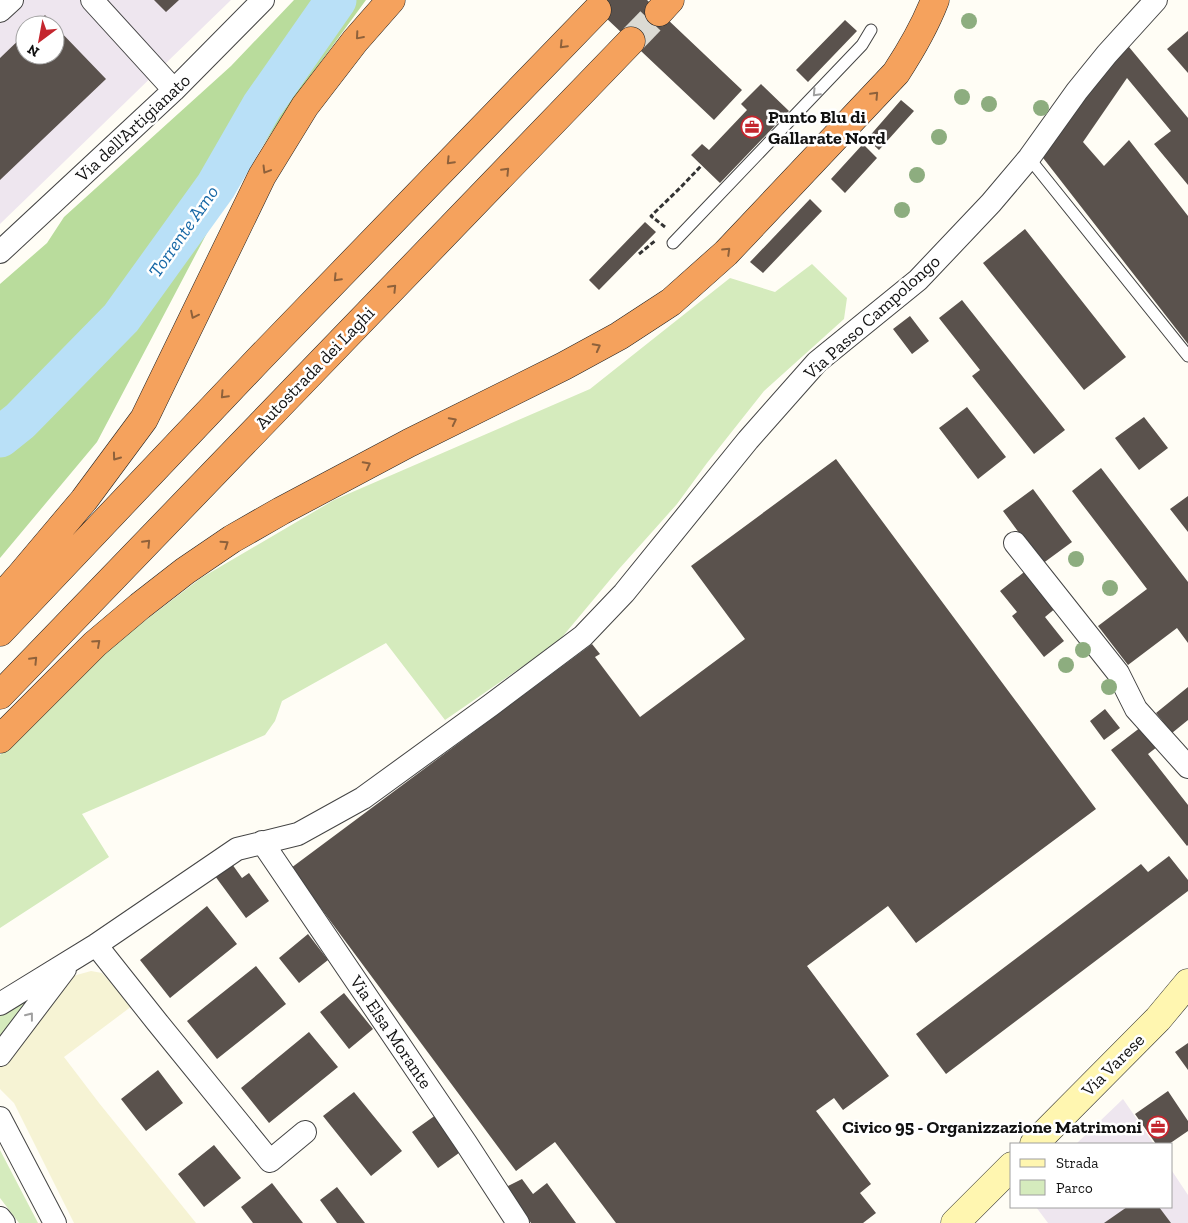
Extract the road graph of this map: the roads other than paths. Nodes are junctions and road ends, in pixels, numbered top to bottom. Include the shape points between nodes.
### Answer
1 (12, 0) edge
2 (92, 0) edge
3 (263, 0) edge
4 (391, 0) edge
5 (935, 0) edge
6 (1156, 0) edge
7 (597, 10) dead end
8 (0, 11) edge
9 (871, 30) dead end
10 (631, 42) tunnel mouth
11 (174, 90) junction
12 (1029, 158) junction
13 (673, 243) dead end
14 (0, 252) edge
15 (1188, 356) edge
16 (1015, 543) dead end
17 (0, 598) edge
18 (0, 632) edge
19 (0, 695) edge
20 (0, 739) edge
21 (1188, 766) edge
22 (262, 842) junction
23 (96, 945) junction
24 (74, 959) junction
25 (1188, 983) edge
26 (0, 1004) edge
27 (0, 1055) edge
28 (0, 1118) edge
29 (305, 1132) dead end
30 (1035, 1143) edge
31 (1010, 1168) edge
32 (0, 1218) edge
33 (4, 1223) edge
34 (55, 1223) edge
35 (518, 1223) edge
36 (955, 1223) edge

1 - 8 street
2 - 11 street
3 - 11 street, Via dell'Artigianato
4 -> 17 highway via 305,106 262,176 144,418 84,500
20 -> 5 highway via 110,631 185,571 232,539 409,443 619,336 671,302 726,253 896,73
6 - 12 street, Via Passo Campolongo via 1083,84
7 -> 18 highway via 261,356
9 -> 13 lane via 862,45
19 -> 10 highway, Autostrada dei Laghi
11 - 14 street, Via dell'Artigianato
12 - 15 lane
12 - 22 street, Via Passo Campolongo via 918,280 817,362 748,440 624,593 583,636 363,798 298,834
16 - 21 street via 1118,672 1136,709
22 - 23 street via 238,849
22 - 35 street, Via Elsa Morante
23 - 24 street
23 - 29 street via 270,1161
24 - 26 street
27 -> 24 street
25 - 30 main road, Via Varese via 1153,1024
28 - 34 street
31 - 36 main road
32 - 33 street

